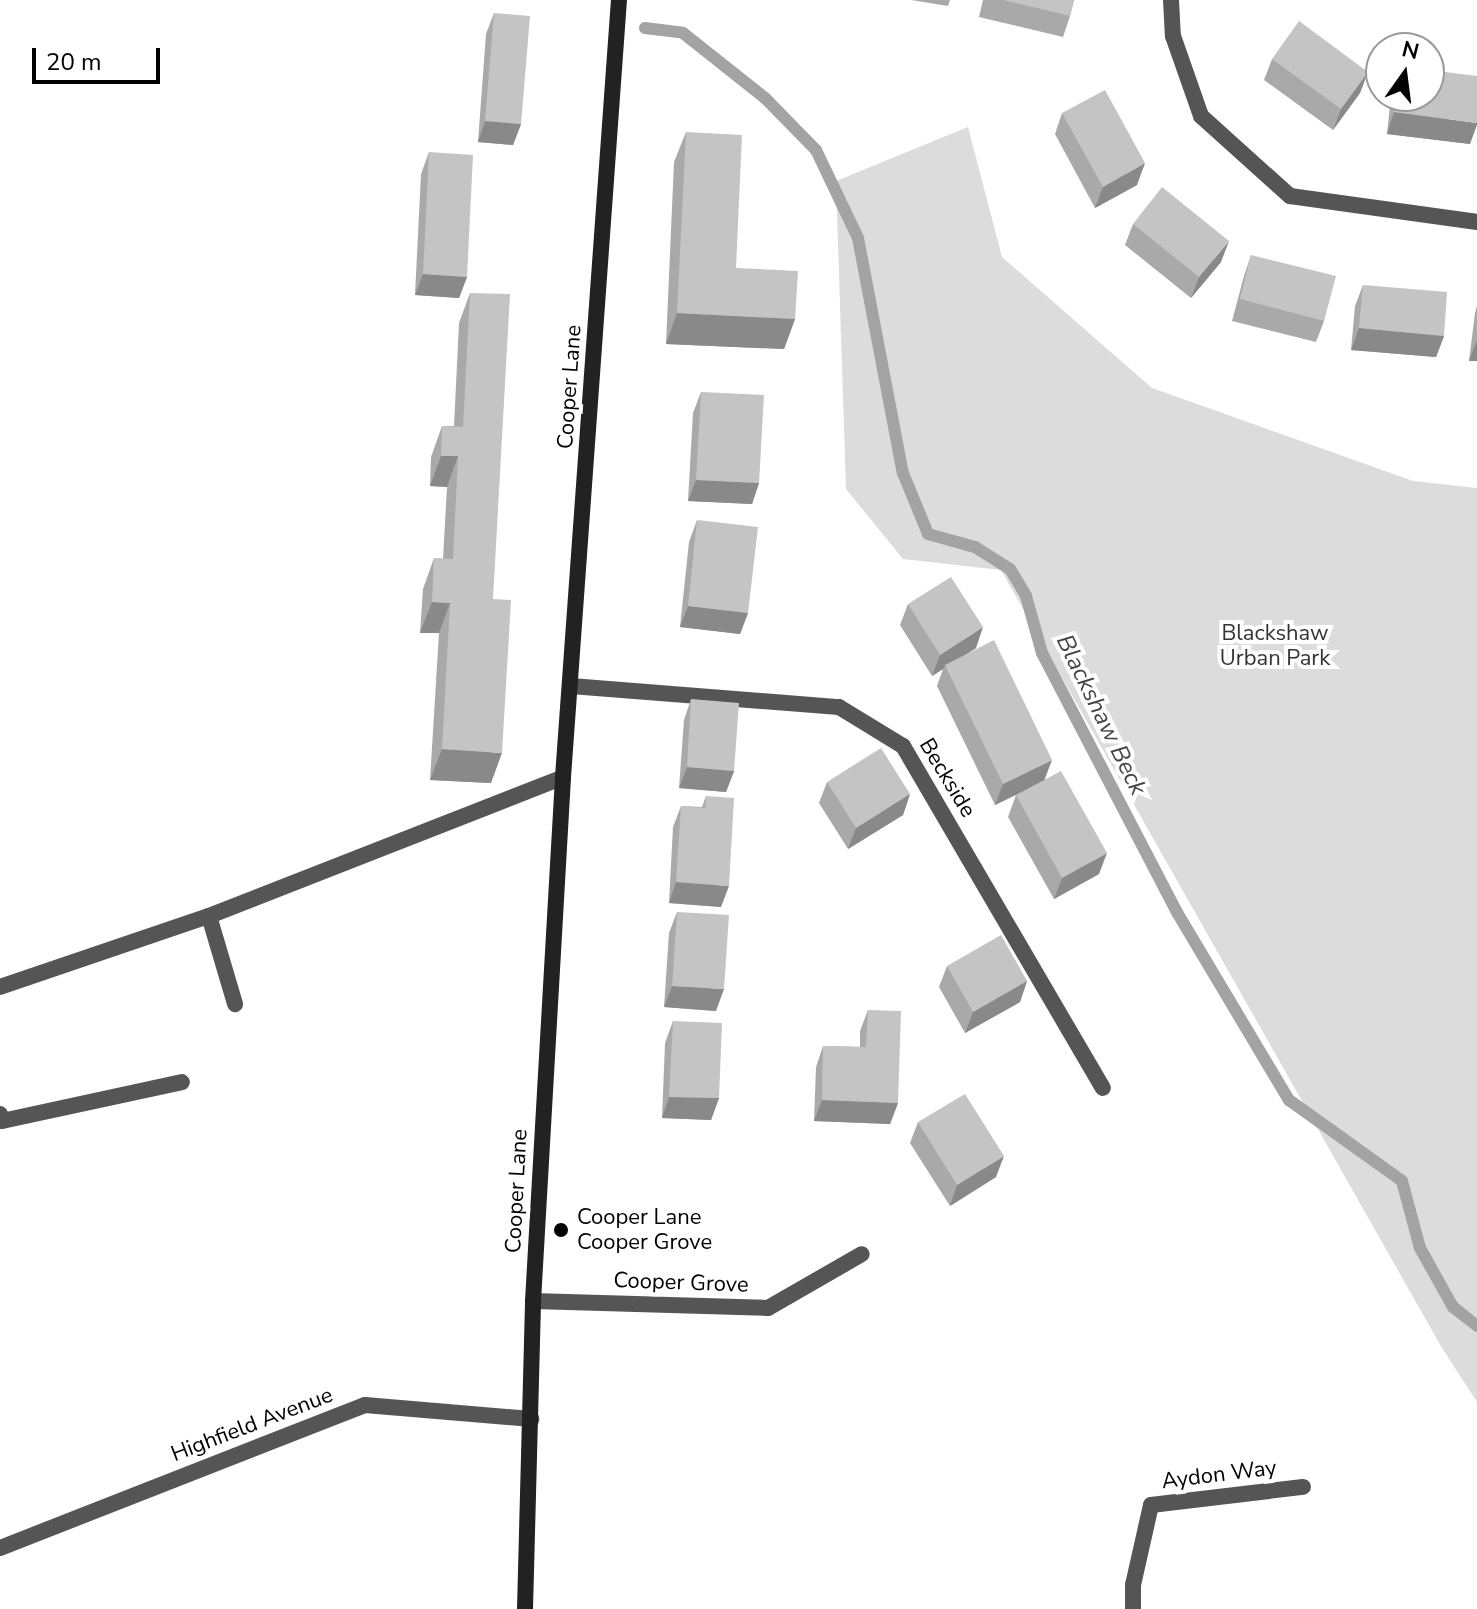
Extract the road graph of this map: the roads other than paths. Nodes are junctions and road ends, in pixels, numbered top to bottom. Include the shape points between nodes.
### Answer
1 (619, 0) edge
2 (1171, 0) edge
3 (1477, 222) edge
4 (571, 686) junction
5 (563, 777) junction
6 (209, 916) junction
7 (0, 987) edge
8 (235, 1004) dead end
9 (182, 1082) dead end
10 (1103, 1088) dead end
11 (0, 1114) edge
12 (862, 1254) dead end
13 (533, 1301) junction
14 (531, 1419) junction
15 (1303, 1487) dead end
16 (0, 1548) edge
17 (525, 1609) edge
18 (1133, 1609) edge

1 - 4 main road, Cooper Lane
2 - 3 street via 1173,36 1201,116 1290,196
4 - 5 main road, Cooper Lane
4 - 10 street, Beckside via 839,707 903,746
5 - 6 street
5 - 13 main road, Cooper Lane
6 - 7 street
6 - 8 street
9 - 11 street via 2,1121
12 - 13 street, Cooper Grove via 768,1308
13 - 14 main road, Cooper Lane
14 - 16 street, Highfield Avenue via 365,1405
14 - 17 main road, Cooper Lane
15 - 18 street, Aydon Way via 1151,1505 1133,1585

